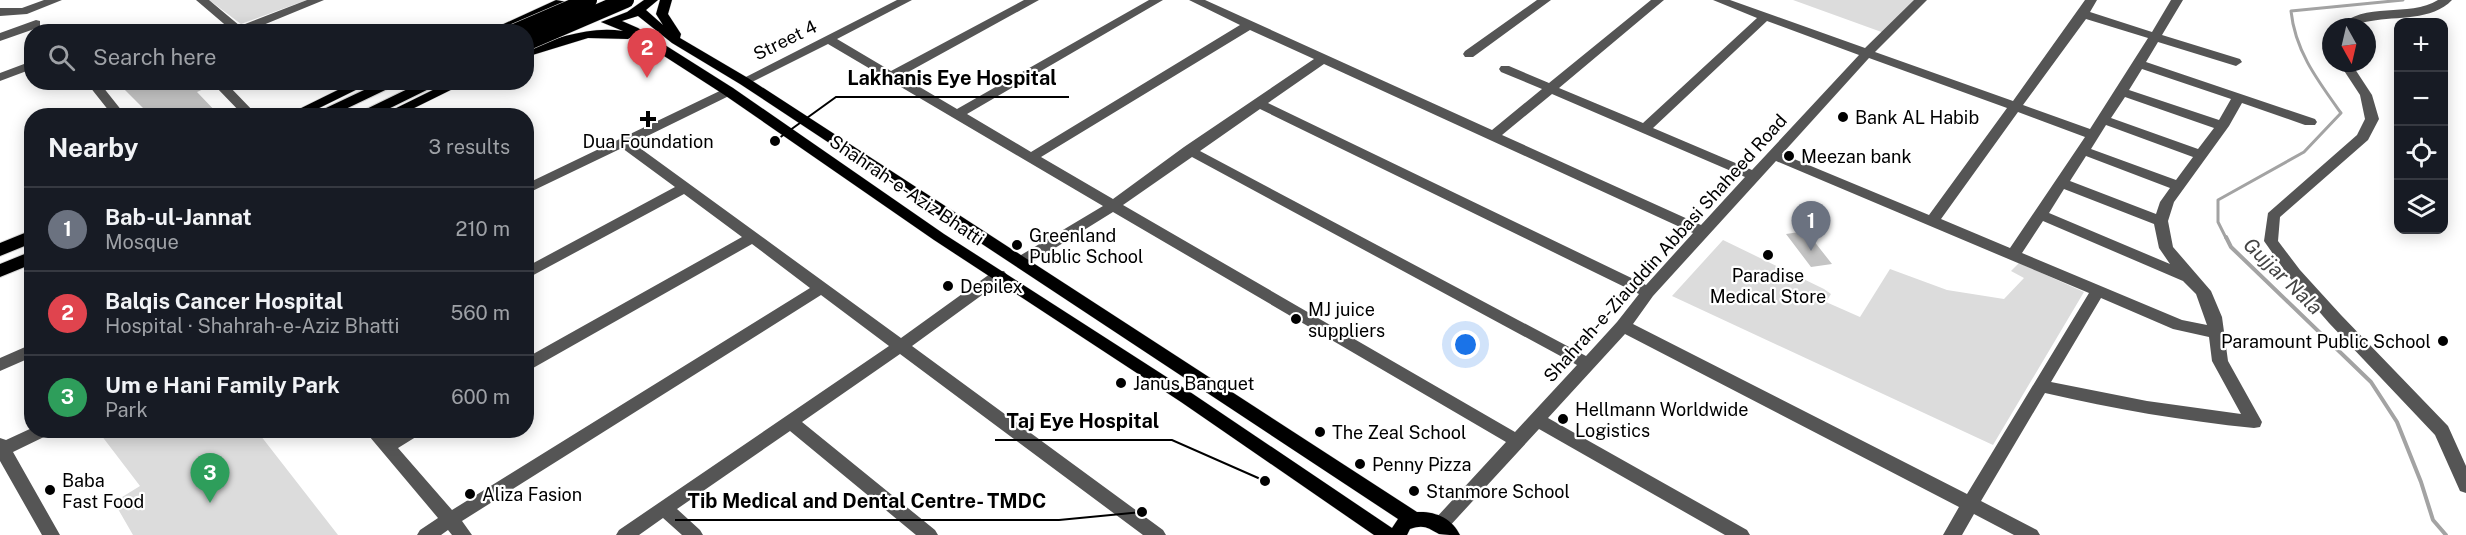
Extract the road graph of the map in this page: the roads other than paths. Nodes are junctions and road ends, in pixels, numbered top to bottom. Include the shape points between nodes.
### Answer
1 (56, 0) edge
2 (202, 0) edge
3 (318, 0) edge
4 (541, 0) edge
5 (589, 0) edge
6 (626, 0) edge
7 (652, 0) edge
8 (666, 0) edge
9 (906, 0) edge
10 (1033, 0) edge
11 (1157, 0) edge
12 (1195, 0) edge
13 (1545, 0) edge
14 (1658, 0) edge
15 (1719, 0) edge
16 (1921, 0) edge
17 (2091, 0) edge
18 (2177, 0) edge
19 (2446, 0) edge
20 (561, 1) edge
21 (23, 11) junction
22 (640, 11) junction
23 (0, 12) edge
24 (2084, 14) junction
25 (1765, 17) junction
26 (2371, 18) edge
27 (611, 21) junction
28 (593, 23) junction
29 (35, 24) edge
30 (228, 24) edge
31 (255, 24) edge
32 (511, 24) edge
33 (515, 24) edge
34 (520, 24) edge
35 (1249, 25) junction
36 (24, 31) edge
37 (0, 37) edge
38 (2155, 37) junction
39 (828, 39) junction
40 (534, 40) edge
41 (648, 40) junction
42 (679, 40) junction
43 (534, 49) edge
44 (534, 50) edge
45 (1469, 54) dead end
46 (1866, 54) junction
47 (1323, 58) junction
48 (2236, 62) dead end
49 (2139, 64) junction
50 (24, 68) edge
51 (1505, 69) dead end
52 (2351, 72) edge
53 (891, 76) junction
54 (0, 77) edge
55 (744, 81) junction
56 (1551, 89) junction
57 (100, 90) edge
58 (225, 90) edge
59 (348, 90) edge
60 (376, 90) edge
61 (418, 90) edge
62 (443, 90) edge
63 (728, 91) junction
64 (2122, 92) junction
65 (2238, 98) junction
66 (1258, 103) junction
67 (2016, 107) junction
68 (114, 108) edge
69 (244, 108) edge
70 (309, 108) edge
71 (335, 108) edge
72 (378, 108) edge
73 (404, 108) edge
74 (956, 115) junction
75 (2102, 119) junction
76 (2310, 122) dead end
77 (2222, 126) junction
78 (1644, 129) junction
79 (2091, 134) junction
80 (1493, 136) junction
81 (623, 142) junction
82 (1189, 150) junction
83 (2082, 150) junction
84 (1774, 155) junction
85 (2201, 155) junction
86 (1030, 158) junction
87 (1754, 176) junction
88 (2060, 182) junction
89 (534, 186) edge
90 (2178, 186) junction
91 (685, 188) junction
92 (1112, 206) junction
93 (2039, 214) junction
94 (1932, 221) junction
95 (2161, 221) junction
96 (1703, 232) junction
97 (753, 237) junction
98 (24, 240) edge
99 (0, 250) edge
100 (2013, 255) junction
101 (24, 260) edge
102 (1021, 262) junction
103 (534, 270) edge
104 (0, 271) edge
105 (999, 276) junction
106 (2187, 277) junction
107 (821, 288) junction
108 (2098, 290) junction
109 (1648, 292) junction
110 (1623, 326) junction
111 (2214, 332) junction
112 (901, 346) junction
113 (24, 354) edge
114 (534, 361) edge
115 (1588, 364) junction
116 (0, 365) edge
117 (2042, 386) junction
118 (1538, 420) junction
119 (790, 422) junction
120 (25, 438) edge
121 (380, 438) edge
122 (400, 438) edge
123 (1517, 441) junction
124 (387, 446) junction
125 (1, 449) edge
126 (2466, 486) edge
127 (1969, 504) junction
128 (664, 508) junction
129 (1413, 519) junction
130 (450, 521) junction
131 (1446, 530) edge
132 (51, 535) edge
133 (426, 535) edge
134 (463, 535) edge
135 (625, 535) edge
136 (694, 535) edge
137 (929, 535) edge
138 (1157, 535) edge
139 (1388, 535) edge
140 (1397, 535) edge
141 (1742, 535) edge
142 (1952, 535) edge
143 (2031, 535) edge

1 - 21 street
2 - 30 street
3 - 31 street
4 - 32 main road
5 - 34 highway, bridge
6 - 40 highway, bridge
7 - 22 main road
8 - 42 main road via 662,14
9 - 39 street, Street 4
10 - 53 street
11 - 74 street
12 - 35 street
13 - 45 street
14 - 56 street
15 - 25 street
16 - 46 street, Shahrah-e-Ziauddin Abbasi Shaheed Road
17 - 24 street
18 - 38 street
19 - 26 street via 2427,12
20 - 28 main road via 562,15
20 - 33 main road
21 - 23 street
21 - 29 street
22 - 27 main road
22 - 42 main road, Shahrah-e-Aziz Bhatti
24 - 38 street
24 - 67 street
25 - 46 street
25 - 78 street
27 - 28 main road
27 - 41 main road, Shahrah-e-Aziz Bhatti
28 - 43 main road
35 - 47 street
35 - 86 street
36 - 37 street
38 - 48 street
38 - 49 street
39 - 53 street
39 - 55 street, Street 4
41 - 44 main road via 594,32
41 - 63 main road, Shahrah-e-Aziz Bhatti
42 - 55 main road, Shahrah-e-Aziz Bhatti
46 - 67 street
46 - 84 street, Shahrah-e-Ziauddin Abbasi Shaheed Road
47 - 66 street
47 - 80 street
49 - 64 street
49 - 65 street
50 - 54 street
51 - 56 street
52 - 126 street via 2366,95 2372,118 2363,137 2273,216 2271,241 2335,319 2442,431
53 - 74 street
55 - 102 main road, Shahrah-e-Aziz Bhatti
56 - 78 street
56 - 80 street
57 - 68 street
58 - 69 street
59 - 70 main road
60 - 71 highway
61 - 72 highway
62 - 73 main road
63 - 81 street
63 - 105 main road, Shahrah-e-Aziz Bhatti
64 - 75 street
64 - 77 street
65 - 76 street
65 - 77 street
66 - 82 street
66 - 109 street
67 - 79 street
67 - 94 street
74 - 86 street
75 - 79 street
75 - 85 street
77 - 85 street
78 - 87 street
79 - 83 street
80 - 96 street
81 - 89 street
81 - 91 street
82 - 92 street
82 - 115 street
83 - 88 street
83 - 90 street
84 - 87 street, Shahrah-e-Ziauddin Abbasi Shaheed Road
84 - 94 street
85 - 90 street
86 - 92 street
87 - 96 street, Shahrah-e-Ziauddin Abbasi Shaheed Road
88 - 93 street
88 - 95 street
90 - 95 street
91 - 97 street
91 - 103 street
92 - 102 street
92 - 123 street
93 - 100 street
93 - 106 street
94 - 100 street
95 - 106 street via 2166,248
96 - 109 street, Shahrah-e-Ziauddin Abbasi Shaheed Road
97 - 107 street
97 - 114 street
98 - 99 highway
100 - 108 street
101 - 104 highway
102 - 129 main road, Shahrah-e-Aziz Bhatti
105 - 112 street
105 - 139 main road, Shahrah-e-Aziz Bhatti
106 - 111 street via 2203,291 2214,317
107 - 112 street
107 - 130 street
108 - 111 street via 2179,325
108 - 117 street
109 - 110 street, Shahrah-e-Ziauddin Abbasi Shaheed Road
110 - 115 street, Shahrah-e-Ziauddin Abbasi Shaheed Road
110 - 127 street
111 - 117 street via 2220,361 2254,422 2157,411
112 - 119 street
112 - 138 street
113 - 116 street
115 - 118 street, Shahrah-e-Ziauddin Abbasi Shaheed Road
117 - 127 street
118 - 123 street, Shahrah-e-Ziauddin Abbasi Shaheed Road
118 - 141 street
119 - 128 street
119 - 137 street
120 - 125 street
121 - 124 street
122 - 124 street
123 - 131 street, Shahrah-e-Ziauddin Abbasi Shaheed Road
124 - 130 street
125 - 132 street
127 - 142 street
127 - 143 street
128 - 135 street
128 - 136 street
129 - 131 main road via 1432,520
129 - 140 main road
130 - 133 street
130 - 134 street

